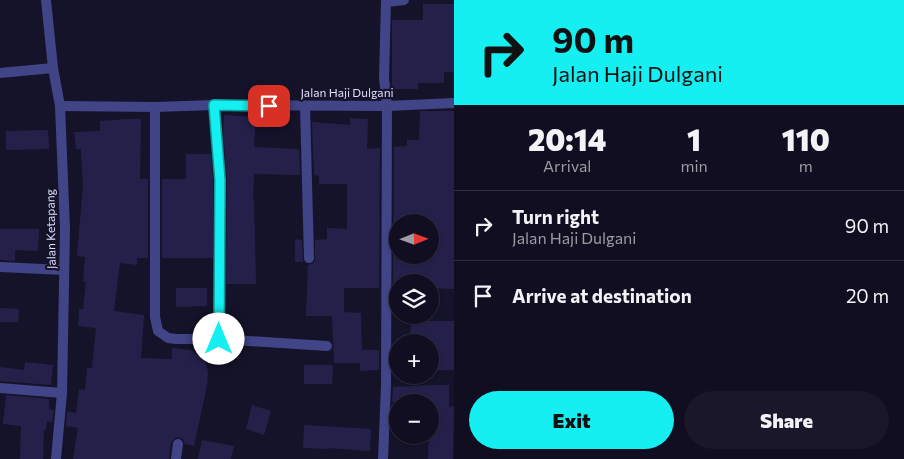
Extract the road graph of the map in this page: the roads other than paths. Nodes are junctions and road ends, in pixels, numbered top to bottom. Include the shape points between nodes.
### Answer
1 (46, 0) edge
2 (404, 0) edge
3 (53, 68) junction
4 (0, 73) edge
5 (454, 103) edge
6 (214, 105) junction
7 (60, 106) junction
8 (305, 106) junction
9 (387, 106) junction
10 (155, 107) junction
11 (309, 258) dead end
12 (0, 268) edge
13 (64, 270) junction
14 (219, 339) junction
15 (327, 346) dead end
16 (0, 388) edge
17 (62, 393) junction
18 (178, 444) dead end
19 (56, 459) edge
20 (176, 459) edge
21 (383, 459) edge

1 - 3 street, Jalan Ketapang
2 - 9 street via 386,2 384,78
3 - 4 street
3 - 7 street, Jalan Ketapang
5 - 9 street, Jalan Haji Dulgani
6 - 8 street, Jalan Haji Dulgani
6 - 10 street, Jalan Haji Dulgani
6 - 14 street via 220,180
7 - 10 street, Jalan Haji Dulgani
7 - 13 street, Jalan Ketapang
8 - 9 street, Jalan Haji Dulgani
8 - 11 street
9 - 21 street
10 - 14 street via 156,325 158,331 168,338
12 - 13 street
13 - 17 street, Jalan Ketapang
14 - 15 street
16 - 17 street
17 - 19 street, Jalan Ketapang
18 - 20 street

